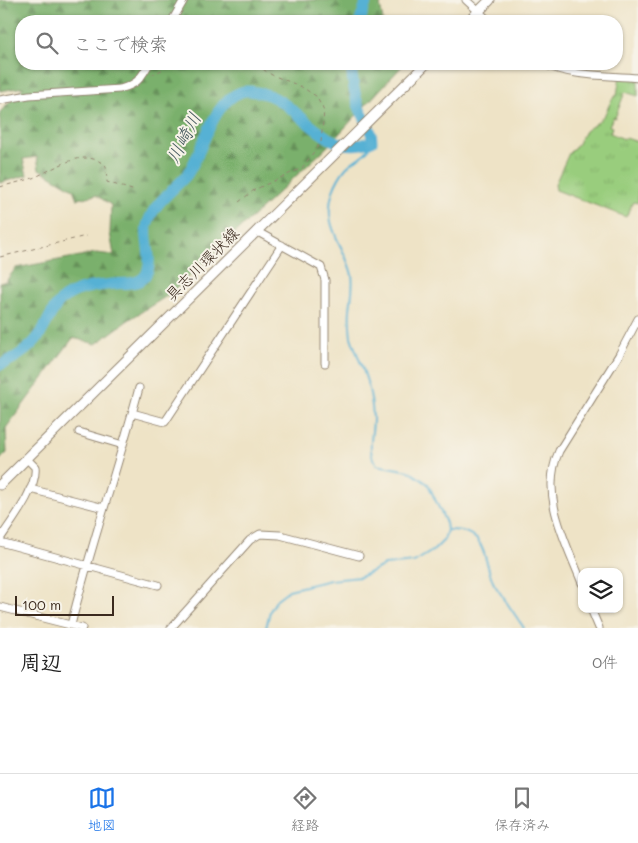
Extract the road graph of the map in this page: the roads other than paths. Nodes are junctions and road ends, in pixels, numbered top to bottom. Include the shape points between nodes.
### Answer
1 (184, 0) edge
2 (466, 0) edge
3 (490, 0) edge
4 (478, 12) junction
5 (175, 15) edge
6 (475, 15) edge
7 (482, 15) edge
8 (145, 70) edge
9 (420, 70) edge
10 (563, 70) edge
11 (638, 78) edge
12 (0, 100) edge
13 (256, 231) junction
14 (282, 245) junction
15 (638, 319) edge
16 (325, 363) dead end
17 (139, 388) dead end
18 (132, 413) junction
19 (78, 432) dead end
20 (122, 445) junction
21 (27, 459) junction
22 (0, 485) edge
23 (30, 489) junction
24 (104, 508) junction
25 (0, 541) edge
26 (359, 556) dead end
27 (86, 565) junction
28 (578, 573) edge
29 (158, 585) dead end
30 (0, 607) edge
31 (593, 613) edge
32 (71, 625) junction
33 (82, 628) edge
34 (170, 628) edge
35 (599, 628) edge

1 - 5 street
2 - 4 street
3 - 4 main road
4 - 6 main road
4 - 7 street
8 - 12 street via 134,85 111,90
9 - 13 main road, 具志川環状線
10 - 11 street
13 - 14 street
13 - 21 main road, 具志川環状線
14 - 16 street via 321,267 325,280
14 - 18 street via 165,422
15 - 28 street via 554,463 551,484 555,508
17 - 18 street
18 - 20 street
19 - 20 street
20 - 24 street
21 - 22 main road, 具志川環状線
21 - 23 street via 36,467
23 - 24 street
23 - 25 street
24 - 27 street
25 - 27 street
26 - 34 street via 280,535 260,534 250,540
27 - 29 street
27 - 32 street
30 - 32 street
31 - 35 street
32 - 33 street

